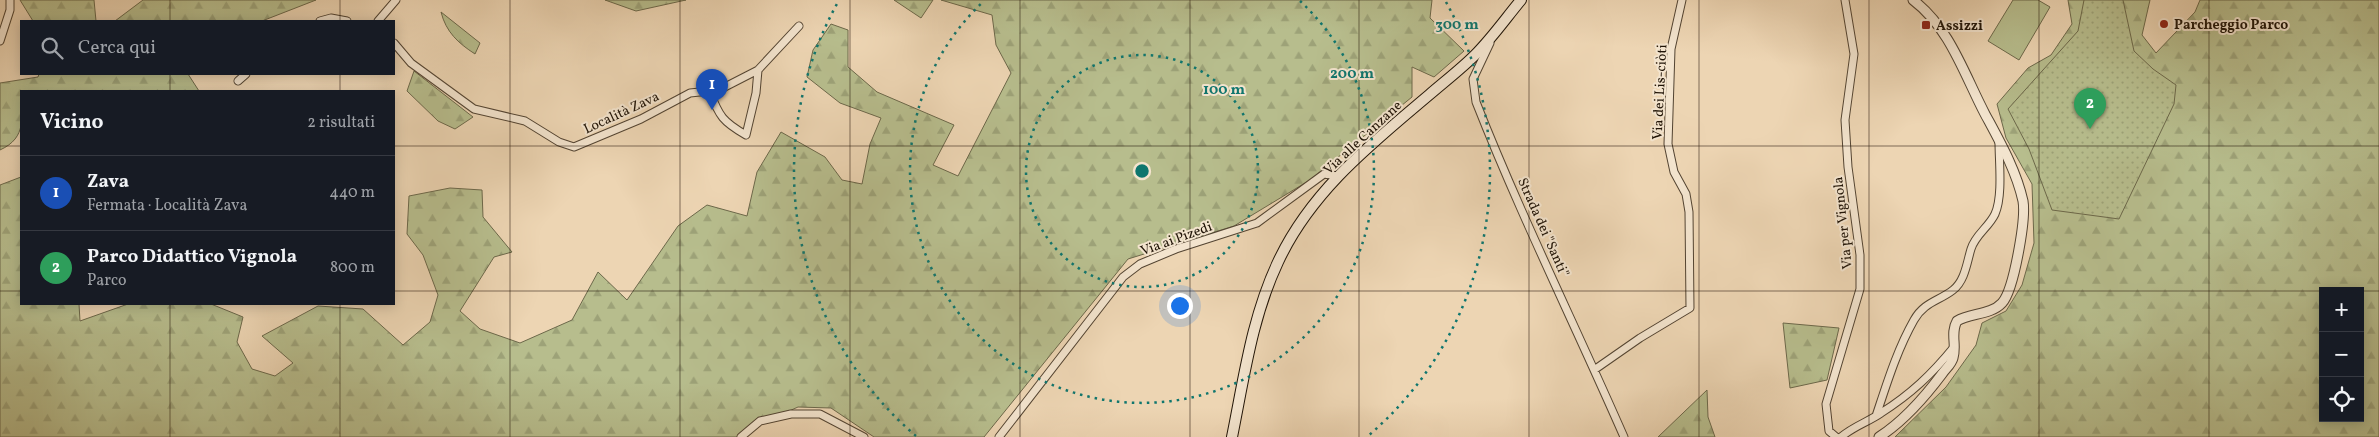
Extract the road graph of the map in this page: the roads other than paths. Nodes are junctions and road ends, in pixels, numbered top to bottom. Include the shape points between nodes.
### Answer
1 (10, 0) edge
2 (396, 0) edge
3 (1522, 0) edge
4 (1682, 0) edge
5 (1845, 0) edge
6 (1913, 0) edge
7 (324, 20) edge
8 (341, 20) edge
9 (379, 20) edge
10 (799, 26) dead end
11 (1500, 26) junction
12 (0, 41) edge
13 (395, 44) edge
14 (758, 70) junction
15 (245, 75) edge
16 (238, 81) dead end
17 (710, 92) junction
18 (2000, 139) junction
19 (1336, 176) junction
20 (1954, 347) junction
21 (1594, 370) junction
22 (1876, 416) junction
23 (741, 437) edge
24 (864, 437) edge
25 (999, 437) edge
26 (1232, 437) edge
27 (1624, 437) edge
28 (1836, 437) edge
29 (1841, 437) edge
30 (1879, 437) edge

1 - 12 street
2 - 9 street
3 - 11 main road, Via alle Canzane
4 - 21 street, Via dei Lis-ciòti via 1671,49 1668,144 1674,172 1686,194 1690,212 1690,308
5 - 28 street, Via per Vignola via 1854,54 1845,120 1860,255 1860,289 1826,404 1829,431
6 - 18 street via 1944,32
7 - 8 street
10 - 14 street
11 - 19 main road, Via alle Canzane via 1474,56
11 - 21 street, Strada dei "Santi" via 1473,79 1476,102 1541,256
13 - 17 street, Località Zava via 411,63 474,109 525,121 559,142 574,147 641,119 690,93
14 - 17 street
14 - 17 street via 746,135 719,116
15 - 16 street
18 - 20 street via 2022,199 2024,220 2018,255 2004,302 1991,310 1957,321 1952,328
18 - 22 street via 1996,213 1972,247 1959,283 1953,290 1923,306 1914,320 1897,354
19 - 25 street, Via ai Pizedi via 1324,174 1257,223 1176,249 1140,264 1123,277
19 - 26 main road, Via alle Canzane via 1309,210 1278,261 1256,324
20 - 22 street via 1933,373
20 - 30 street via 1950,364 1926,396
21 - 27 street, Strada dei "Santi"
22 - 29 street via 1854,426
23 - 24 street via 760,421 791,414 820,414

